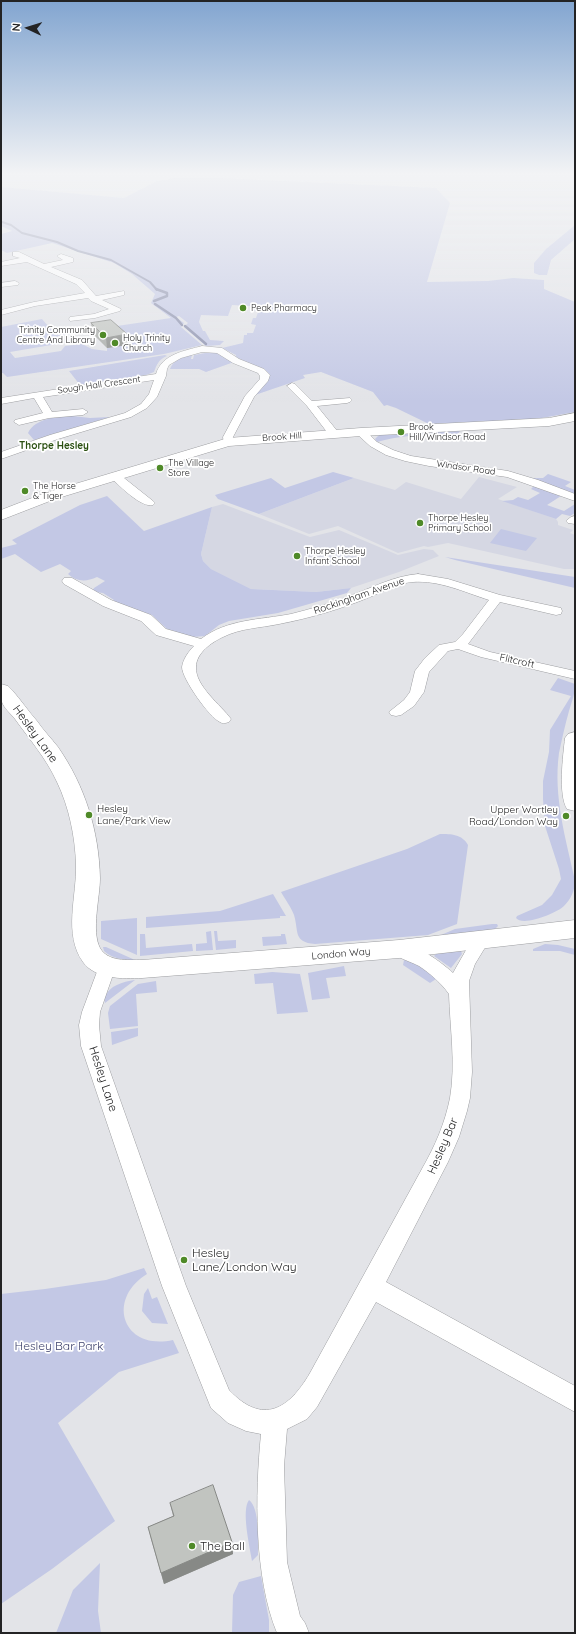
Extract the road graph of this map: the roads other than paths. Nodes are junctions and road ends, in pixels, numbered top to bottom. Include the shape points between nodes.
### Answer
1 (16, 254) dead end
2 (61, 256) dead end
3 (29, 259) junction
4 (1, 264) edge
5 (45, 266) junction
6 (15, 283) dead end
7 (1, 285) edge
8 (120, 293) dead end
9 (91, 297) junction
10 (1, 305) edge
11 (13, 309) junction
12 (1, 313) edge
13 (73, 319) dead end
14 (161, 376) junction
15 (292, 386) dead end
16 (37, 395) junction
17 (347, 400) dead end
18 (1, 401) edge
19 (310, 404) junction
20 (83, 412) dead end
21 (49, 416) junction
22 (575, 417) edge
23 (19, 422) dead end
24 (361, 432) junction
25 (334, 434) junction
26 (228, 442) junction
27 (1, 456) edge
28 (116, 476) junction
29 (575, 498) edge
30 (149, 503) dead end
31 (1, 515) edge
32 (68, 581) dead end
33 (497, 598) junction
34 (556, 612) dead end
35 (203, 644) junction
36 (459, 645) junction
37 (575, 675) edge
38 (1, 690) edge
39 (396, 712) dead end
40 (224, 719) dead end
41 (575, 738) edge
42 (575, 804) edge
43 (575, 929) edge
44 (480, 941) junction
45 (399, 949) junction
46 (106, 966) junction
47 (459, 992) junction
48 (372, 1287) junction
49 (575, 1400) edge
50 (275, 1422) junction
51 (292, 1628) edge

1 - 3 street
2 - 5 street via 70,260
3 - 4 street
3 - 5 street
5 - 9 street via 79,282
6 - 7 street
8 - 9 street
9 - 11 street via 55,299
9 - 13 street via 117,310
10 - 11 street
11 - 12 street
14 - 16 street, Sough Hall Crescent
14 - 26 street via 162,369 172,358 209,348 219,350 236,361 261,371 265,379 250,396 228,437
14 - 27 street via 154,395 144,406 128,416 54,437
15 - 19 street
16 - 18 street, Sough Hall Crescent
16 - 21 street
17 - 19 street
19 - 25 street
20 - 21 street
21 - 23 street
22 - 24 main road, Brook Hill via 529,423
24 - 25 main road, Brook Hill
24 - 29 street, Windsor Road via 369,442 394,454 434,464 513,476
25 - 26 main road, Brook Hill
26 - 28 main road, Brook Hill
28 - 30 street
28 - 31 main road, Brook Hill via 50,496
32 - 35 street via 107,603 146,618 161,632
33 - 34 street, Rockingham Avenue
33 - 35 street, Rockingham Avenue via 436,580 405,579 358,597 292,617 224,631
33 - 36 street
35 - 40 street, Rockingham Avenue via 188,669 208,702
36 - 37 street, Flitcroft via 506,660
36 - 39 street via 444,648 430,661 422,671 416,692 409,703
38 - 46 main road, Hesley Lane via 53,755 73,794 82,822 86,850 86,943 92,955
41 - 42 main road via 572,771
43 - 44 main road, London Way
44 - 45 main road, London Way
44 - 47 street, Hesley Bar via 464,968
45 - 46 main road, London Way via 142,969
45 - 47 street via 421,957 434,966
46 - 50 street, Hesley Lane via 91,1012 91,1046 174,1286 220,1399 234,1413 254,1420
47 - 48 street, Hesley Bar via 463,1071 458,1110 444,1149
48 - 49 street
48 - 50 street, Hesley Bar via 305,1402 298,1410
50 - 51 street via 271,1466 273,1562

